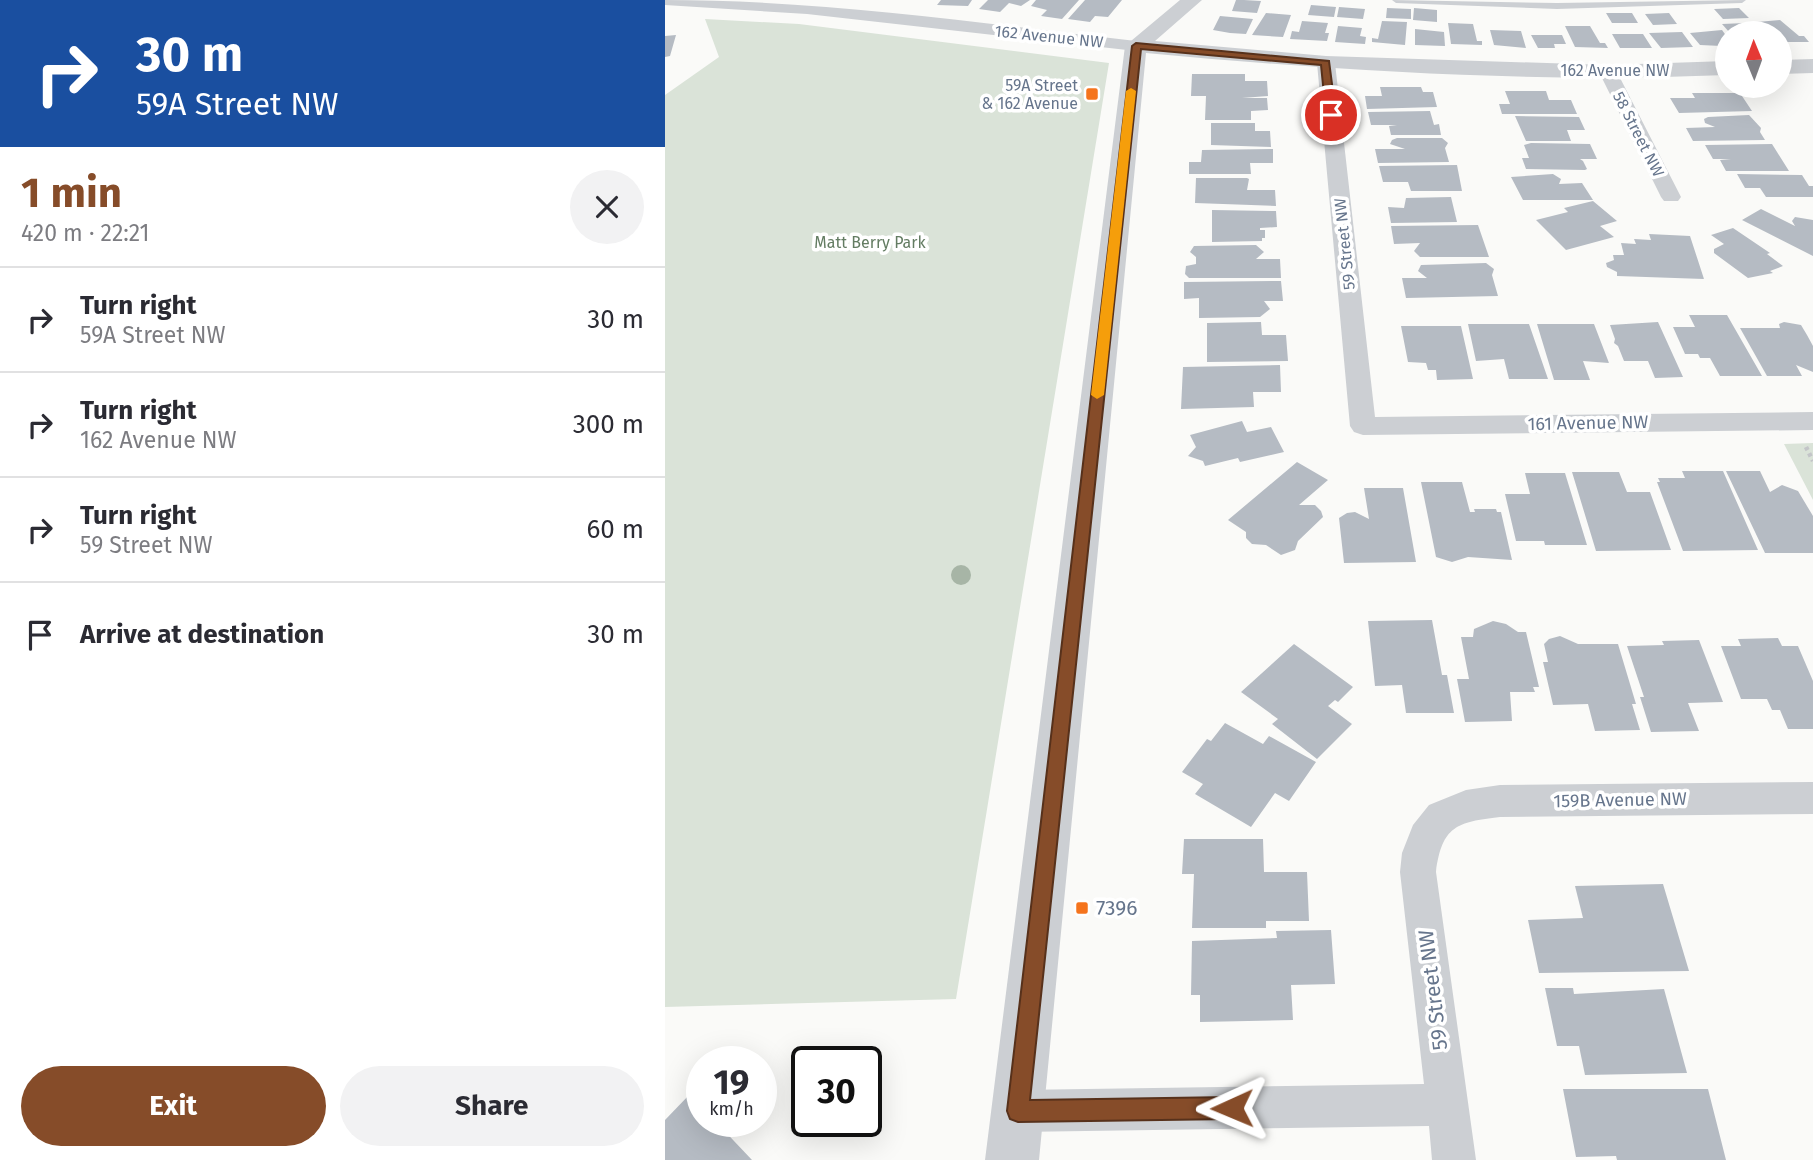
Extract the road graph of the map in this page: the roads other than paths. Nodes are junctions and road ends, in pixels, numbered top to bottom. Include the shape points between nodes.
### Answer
1 (1192, 0) edge
2 (1396, 0) edge
3 (1742, 0) edge
4 (665, 1) edge
5 (810, 4) edge
6 (1136, 46) junction
7 (1326, 63) junction
8 (1813, 66) edge
9 (1792, 67) edge
10 (1715, 68) edge
11 (1608, 72) junction
12 (1671, 197) dead end
13 (1813, 421) edge
14 (1363, 425) joint
15 (1813, 798) edge
16 (1433, 822) joint
17 (1446, 1105) junction
18 (1018, 1111) junction
19 (1012, 1160) edge
20 (1454, 1160) edge

1 - 6 street
2 - 3 lane via 1557,6
4 - 5 street, 162 Avenue NW
5 - 6 street, 162 Avenue NW
6 - 7 street, 162 Avenue NW
6 - 18 street
7 - 11 street, 162 Avenue NW
7 - 14 street, 59 Street NW
8 - 9 street
10 - 11 street, 162 Avenue NW
11 - 12 street, 58 Street NW
13 - 14 street, 161 Avenue NW
15 - 16 street, 159B Avenue NW via 1500,801 1472,803 1447,811
16 - 17 street, 59 Street NW via 1420,852 1419,872
17 - 18 street
17 - 20 street, 59 Street NW
18 - 19 street

